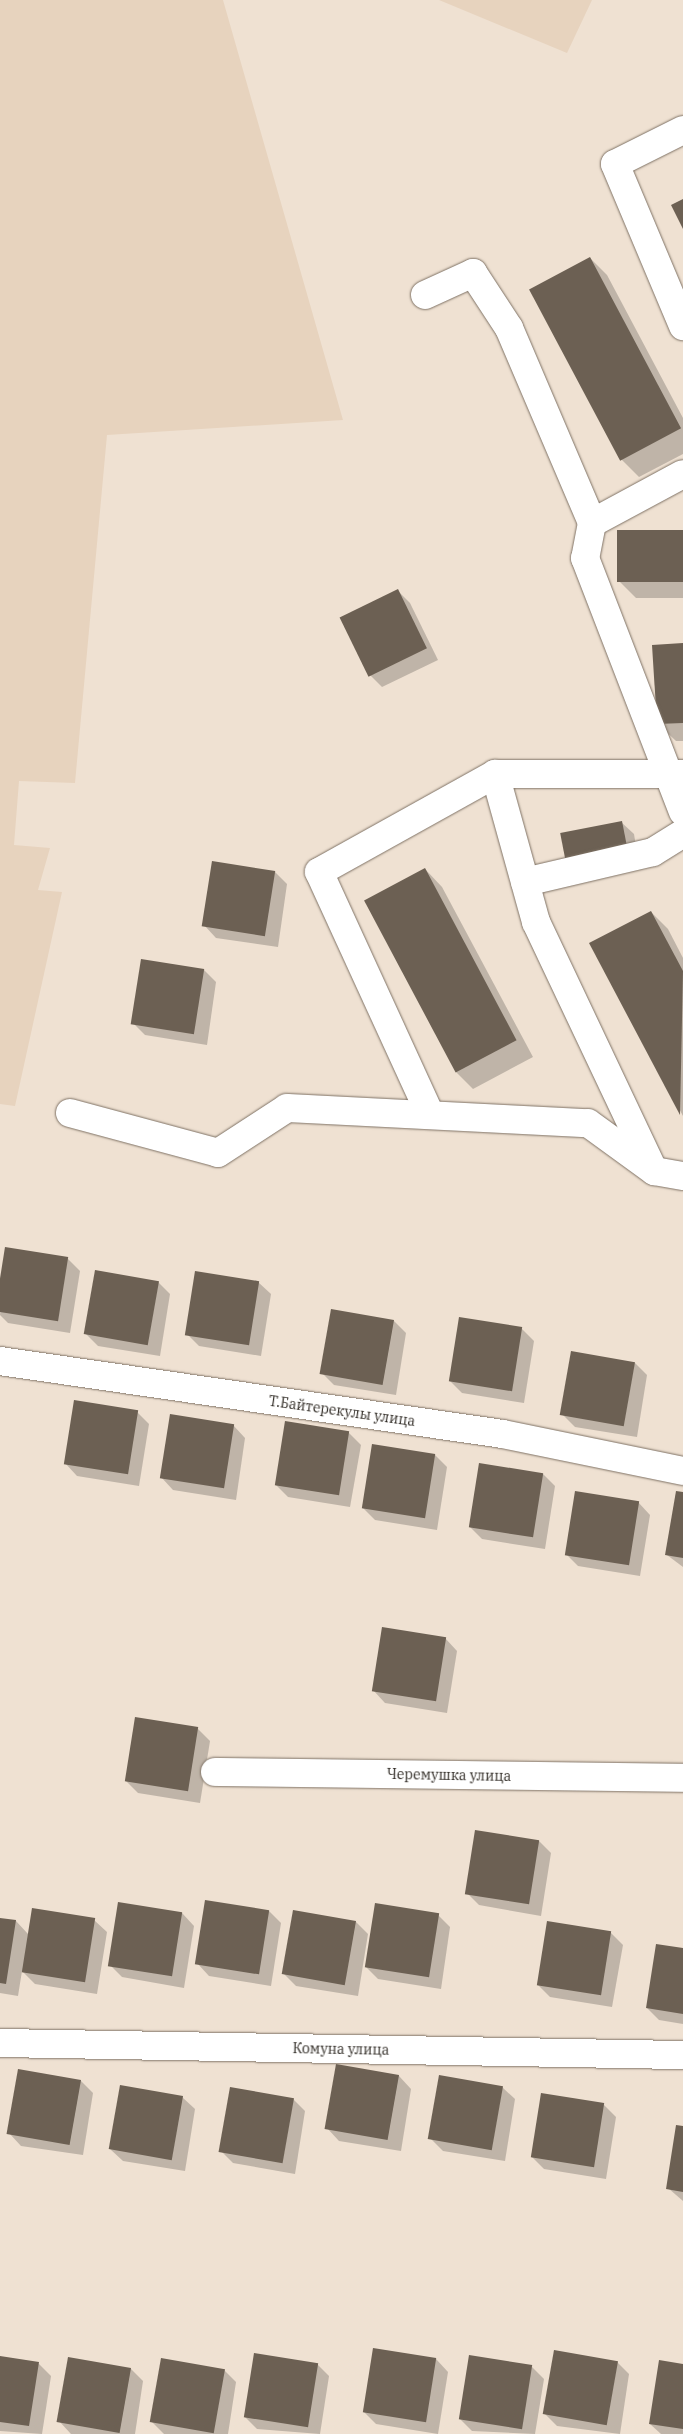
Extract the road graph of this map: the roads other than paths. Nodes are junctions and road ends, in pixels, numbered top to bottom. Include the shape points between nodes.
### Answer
1 (683, 130) edge
2 (425, 296) dead end
3 (683, 326) edge
4 (683, 474) edge
5 (592, 523) junction
6 (495, 774) junction
7 (675, 774) edge
8 (683, 812) edge
9 (683, 833) edge
10 (525, 882) junction
11 (428, 1112) junction
12 (70, 1113) dead end
13 (654, 1171) junction
14 (683, 1176) edge
15 (0, 1361) edge
16 (683, 1472) edge
17 (215, 1772) dead end
18 (683, 1778) edge
19 (0, 2043) edge
20 (683, 2055) edge

1 - 3 street via 615,164
2 - 5 street via 473,273 510,328
4 - 5 street
5 - 7 street via 585,558
6 - 7 street
6 - 10 street
6 - 11 street via 319,872
7 - 8 street
9 - 10 street via 654,852
10 - 13 street via 536,922
11 - 12 street via 287,1108 218,1153
11 - 13 street via 588,1123
13 - 14 street
15 - 16 street, Т.Байтерекулы улица via 503,1434
17 - 18 street, Черемушка улица
19 - 20 street, Комуна улица

